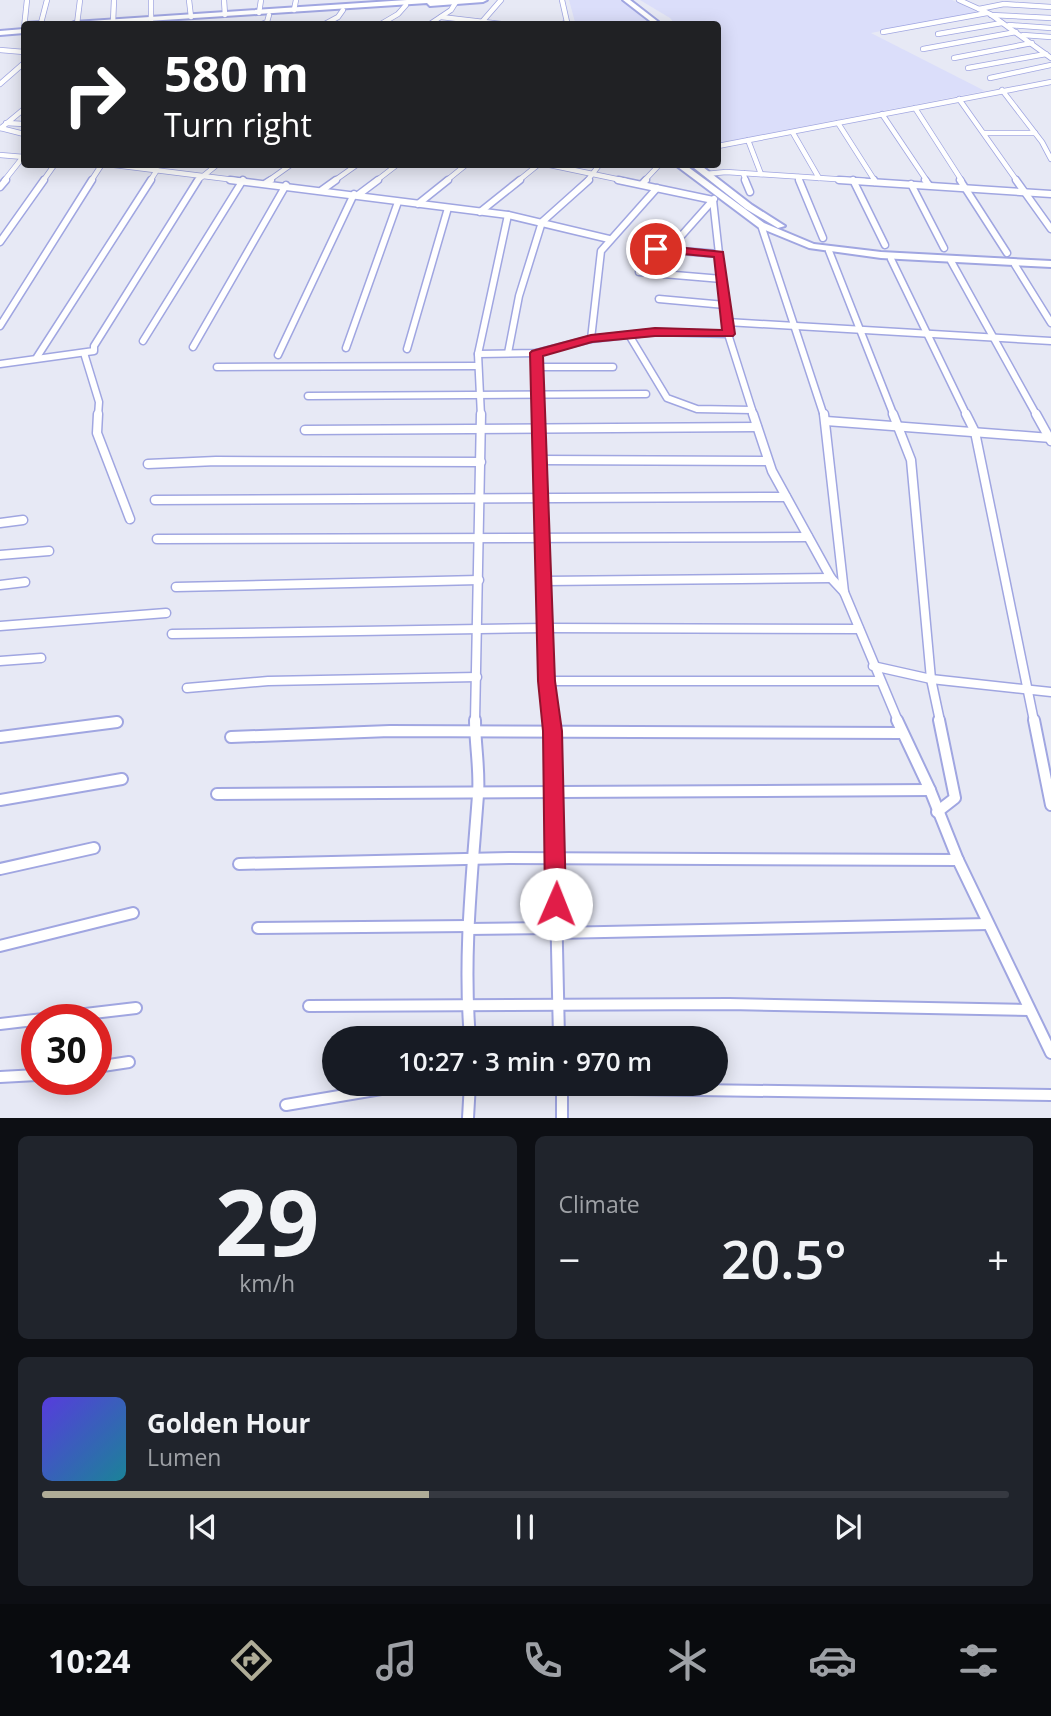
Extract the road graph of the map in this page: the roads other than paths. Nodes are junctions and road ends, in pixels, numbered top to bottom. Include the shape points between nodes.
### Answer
1 (27, 0) edge
2 (47, 0) edge
3 (80, 0) edge
4 (114, 0) edge
5 (151, 0) edge
6 (189, 0) edge
7 (224, 0) edge
8 (261, 0) edge
9 (296, 0) edge
10 (440, 0) edge
11 (484, 0) edge
12 (501, 0) edge
13 (562, 0) edge
14 (626, 0) edge
15 (638, 0) edge
16 (959, 0) edge
17 (1045, 0) edge
18 (456, 2) junction
19 (1051, 4) edge
20 (345, 5) edge
21 (406, 5) junction
22 (979, 9) junction
23 (295, 10) junction
24 (259, 13) junction
25 (988, 14) junction
26 (225, 15) junction
27 (269, 15) junction
28 (191, 17) junction
29 (441, 18) junction
30 (1051, 18) edge
31 (25, 21) edge
32 (42, 21) edge
33 (76, 21) edge
34 (115, 21) edge
35 (157, 21) edge
36 (164, 21) edge
37 (173, 21) edge
38 (267, 21) edge
39 (331, 21) edge
40 (387, 21) edge
41 (436, 21) edge
42 (465, 21) edge
43 (483, 21) edge
44 (567, 21) edge
45 (654, 21) edge
46 (665, 21) edge
47 (1004, 24) junction
48 (21, 28) edge
49 (1051, 28) edge
50 (883, 32) dead end
51 (1, 33) edge
52 (938, 34) dead end
53 (1019, 34) junction
54 (1051, 37) edge
55 (1032, 43) junction
56 (1038, 48) junction
57 (1051, 48) edge
58 (923, 49) dead end
59 (0, 50) edge
60 (21, 52) edge
61 (1048, 56) edge
62 (954, 58) dead end
63 (1051, 65) edge
64 (21, 66) edge
65 (968, 68) dead end
66 (990, 78) dead end
67 (1050, 82) edge
68 (0, 84) edge
69 (1002, 90) junction
70 (960, 99) junction
71 (915, 108) junction
72 (21, 111) edge
73 (881, 114) junction
74 (7, 123) junction
75 (838, 123) junction
76 (21, 124) edge
77 (0, 126) edge
78 (21, 133) edge
79 (793, 133) junction
80 (1035, 133) junction
81 (984, 134) junction
82 (748, 140) junction
83 (721, 145) edge
84 (0, 155) edge
85 (21, 156) edge
86 (21, 159) edge
87 (1051, 159) edge
88 (52, 168) edge
89 (101, 168) edge
90 (150, 168) edge
91 (212, 168) edge
92 (287, 168) edge
93 (352, 168) edge
94 (393, 168) edge
95 (462, 168) edge
96 (534, 168) edge
97 (563, 168) edge
98 (598, 168) edge
99 (656, 168) edge
100 (682, 168) edge
101 (698, 168) edge
102 (157, 170) junction
103 (743, 173) junction
104 (706, 174) junction
105 (761, 174) junction
106 (594, 175) junction
107 (200, 176) junction
108 (798, 177) junction
109 (819, 178) junction
110 (243, 180) junction
111 (853, 180) junction
112 (875, 182) junction
113 (266, 183) junction
114 (642, 184) junction
115 (911, 184) junction
116 (286, 185) junction
117 (929, 186) junction
118 (0, 187) edge
119 (657, 188) junction
120 (965, 188) junction
121 (322, 190) junction
122 (750, 192) dead end
123 (1025, 192) junction
124 (1051, 194) edge
125 (356, 195) junction
126 (716, 198) junction
127 (398, 202) junction
128 (418, 204) junction
129 (448, 208) junction
130 (480, 212) junction
131 (508, 215) junction
132 (542, 222) junction
133 (761, 225) junction
134 (1051, 229) edge
135 (682, 235) dead end
136 (823, 238) dead end
137 (609, 239) junction
138 (0, 242) edge
139 (885, 245) dead end
140 (944, 248) dead end
141 (656, 249) dead end
142 (829, 251) dead end
143 (1007, 253) dead end
144 (719, 254) junction
145 (891, 259) dead end
146 (951, 261) dead end
147 (1048, 261) edge
148 (1015, 265) dead end
149 (639, 272) dead end
150 (722, 279) junction
151 (659, 299) dead end
152 (725, 304) junction
153 (727, 322) junction
154 (1051, 323) edge
155 (0, 326) edge
156 (794, 326) junction
157 (861, 329) junction
158 (928, 333) junction
159 (729, 334) junction
160 (629, 335) junction
161 (996, 338) junction
162 (591, 339) junction
163 (143, 341) dead end
164 (1051, 341) edge
165 (193, 347) dead end
166 (346, 348) dead end
167 (407, 349) dead end
168 (84, 353) junction
169 (536, 353) junction
170 (478, 354) junction
171 (508, 354) junction
172 (278, 355) dead end
173 (37, 357) junction
174 (0, 364) edge
175 (478, 366) junction
176 (217, 367) dead end
177 (537, 367) junction
178 (613, 367) dead end
179 (646, 394) dead end
180 (482, 395) junction
181 (538, 395) junction
182 (308, 396) dead end
183 (752, 410) junction
184 (826, 421) junction
185 (897, 426) junction
186 (482, 427) junction
187 (539, 427) junction
188 (757, 427) junction
189 (304, 430) dead end
190 (975, 432) junction
191 (1051, 439) edge
192 (540, 460) junction
193 (768, 461) junction
194 (481, 462) junction
195 (148, 464) dead end
196 (786, 497) junction
197 (480, 499) junction
198 (542, 499) junction
199 (155, 500) dead end
200 (130, 519) dead end
201 (23, 520) dead end
202 (0, 523) edge
203 (541, 537) junction
204 (808, 537) junction
205 (157, 539) dead end
206 (478, 539) junction
207 (49, 551) dead end
208 (0, 555) edge
209 (831, 578) junction
210 (479, 580) junction
211 (545, 580) junction
212 (26, 582) dead end
213 (0, 585) edge
214 (176, 587) dead end
215 (844, 592) junction
216 (166, 613) dead end
217 (0, 626) edge
218 (546, 628) junction
219 (477, 629) junction
220 (859, 629) junction
221 (172, 634) dead end
222 (41, 658) dead end
223 (0, 661) edge
224 (873, 666) junction
225 (477, 677) junction
226 (931, 679) junction
227 (547, 681) junction
228 (879, 681) junction
229 (187, 688) dead end
230 (1027, 690) junction
231 (1051, 692) edge
232 (117, 722) dead end
233 (552, 731) junction
234 (475, 733) junction
235 (902, 733) junction
236 (0, 737) edge
237 (231, 737) dead end
238 (122, 779) dead end
239 (930, 790) junction
240 (478, 792) junction
241 (553, 793) junction
242 (217, 794) dead end
243 (0, 800) edge
244 (1051, 805) edge
245 (937, 812) junction
246 (94, 848) dead end
247 (557, 857) junction
248 (471, 859) junction
249 (958, 860) junction
250 (239, 864) dead end
251 (0, 869) edge
252 (133, 912) dead end
253 (988, 924) junction
254 (468, 927) junction
255 (258, 928) dead end
256 (555, 930) junction
257 (0, 946) edge
258 (467, 1005) junction
259 (557, 1005) junction
260 (309, 1006) dead end
261 (136, 1008) dead end
262 (1029, 1010) junction
263 (0, 1024) edge
264 (469, 1026) edge
265 (558, 1026) edge
266 (1051, 1054) edge
267 (129, 1062) dead end
268 (112, 1065) edge
269 (21, 1076) edge
270 (0, 1077) edge
271 (728, 1089) edge
272 (1051, 1095) edge
273 (340, 1096) edge
274 (469, 1096) edge
275 (562, 1096) edge
276 (286, 1105) dead end
277 (468, 1118) edge
278 (562, 1118) edge

1 - 31 street
2 - 32 street
3 - 33 street
4 - 34 street
5 - 35 street
6 - 28 street
7 - 26 street
8 - 24 street
9 - 23 street
10 - 20 highway
11 - 18 highway
12 - 43 street
13 - 44 street
14 - 45 main road
15 - 46 main road
16 - 22 street
17 - 19 street
18 - 21 highway
18 - 29 street
19 - 22 street
20 - 21 highway
20 - 23 highway
20 - 27 highway
20 - 39 street
21 - 40 street
22 - 25 street
23 - 24 highway
24 - 26 highway
25 - 30 street
25 - 47 street
25 - 50 street
26 - 28 highway
27 - 37 highway
27 - 38 street
28 - 36 highway
29 - 41 street
29 - 42 street
47 - 49 street
47 - 52 street
47 - 53 street
48 - 51 highway
53 - 54 street
53 - 55 street
53 - 58 street
55 - 56 street
55 - 62 street
56 - 57 street
56 - 61 street
59 - 60 street
61 - 65 street
63 - 66 street
64 - 68 street
67 - 69 street
69 - 70 street
69 - 80 street
70 - 71 street
70 - 81 street
71 - 73 street
71 - 120 street
72 - 74 street
73 - 75 street
73 - 117 street
74 - 76 street
74 - 77 street
75 - 79 street
75 - 112 street
77 - 78 street
79 - 82 street
79 - 109 street
80 - 81 street
80 - 87 street
81 - 123 street
82 - 83 street
82 - 105 street
84 - 85 street
86 - 118 street
88 - 138 street
89 - 155 street
90 - 102 street
91 - 107 street
92 - 113 street
93 - 121 street
94 - 125 street
95 - 128 street
96 - 130 street
97 - 106 street
98 - 106 street
99 - 114 street
100 - 126 main road
101 - 104 main road
102 - 107 street
102 - 173 street
103 - 104 street
103 - 105 street
103 - 122 street
104 - 147 main road via 772,222 817,240
105 - 108 street
106 - 114 street
106 - 132 street
107 - 110 street
107 - 168 street via 94,351
108 - 109 street
108 - 136 street
109 - 111 street
110 - 113 street
110 - 163 street
111 - 112 street
111 - 139 street
112 - 115 street
113 - 116 street
114 - 119 street
115 - 117 street
115 - 140 street
116 - 121 street
116 - 165 street
117 - 120 street
119 - 126 street
119 - 137 street
120 - 123 street
120 - 143 street
121 - 125 street
123 - 124 street
123 - 134 street
125 - 127 street
125 - 172 street
126 - 133 main road
126 - 135 street
126 - 144 street
127 - 128 street
127 - 166 street
128 - 129 street
129 - 130 street
129 - 167 street
130 - 131 street
131 - 132 street
131 - 170 street
132 - 137 street
132 - 171 street via 519,296
133 - 147 main road via 800,242 839,250
133 - 156 street
137 - 162 street via 601,251
141 - 144 street
142 - 157 street
144 - 150 street
145 - 158 street
146 - 161 street
148 - 154 street
149 - 150 street
150 - 152 street
151 - 152 street
152 - 153 street
153 - 156 street
153 - 159 street
156 - 157 street
156 - 184 street
157 - 158 street
157 - 185 street
158 - 161 street
158 - 190 street
159 - 160 street
159 - 183 street
160 - 162 street
160 - 183 street via 675,404 702,410
161 - 164 street
161 - 191 street
162 - 169 street
168 - 173 street
168 - 200 street via 100,402 97,433
169 - 171 street
169 - 177 street
170 - 171 street
170 - 175 street
173 - 174 street
175 - 176 street
175 - 180 street
177 - 178 street
177 - 181 street
179 - 181 street
180 - 181 street
180 - 182 street
180 - 186 street
181 - 187 street
183 - 188 street
184 - 185 street
184 - 215 street
185 - 190 street
185 - 226 street via 911,460
186 - 187 street
186 - 189 street
186 - 194 street
187 - 188 street
187 - 192 street
188 - 193 street
190 - 191 street
190 - 230 street
192 - 193 street
192 - 198 street
193 - 196 street
194 - 195 street
194 - 197 street
196 - 198 street
196 - 204 street
197 - 198 street
197 - 199 street
197 - 206 street
198 - 203 street
201 - 202 street
203 - 204 street
203 - 206 street
203 - 211 street
204 - 209 street
205 - 206 street
206 - 210 street
207 - 208 street
209 - 211 street
209 - 215 street
210 - 214 street
210 - 219 street
211 - 218 street
212 - 213 street
215 - 220 street
216 - 217 street
218 - 219 street
218 - 220 street
218 - 227 street
219 - 221 street
219 - 225 street
220 - 224 street
222 - 223 street
224 - 226 street
224 - 228 street
225 - 229 street via 268,681
225 - 234 street
226 - 230 street
226 - 245 street via 955,798
227 - 228 street
227 - 233 street
228 - 235 street
230 - 231 street
230 - 244 street
232 - 236 street
233 - 234 street
233 - 235 street
233 - 241 street
234 - 237 street
234 - 240 street
235 - 239 street
238 - 243 street
239 - 241 street
239 - 245 street
240 - 241 street
240 - 242 street
240 - 248 street
241 - 247 street
245 - 249 street
246 - 251 street
247 - 248 street
247 - 249 street
247 - 256 street
248 - 250 street
248 - 254 street
249 - 253 street
252 - 257 street
253 - 256 street
253 - 262 street
254 - 255 street
254 - 256 street
254 - 258 street
256 - 259 street
258 - 259 street
258 - 260 street
258 - 264 street
259 - 262 street
259 - 265 street
261 - 263 street
262 - 266 street
267 - 268 street
269 - 270 street
271 - 272 street
273 - 276 street
274 - 277 street
275 - 278 street

